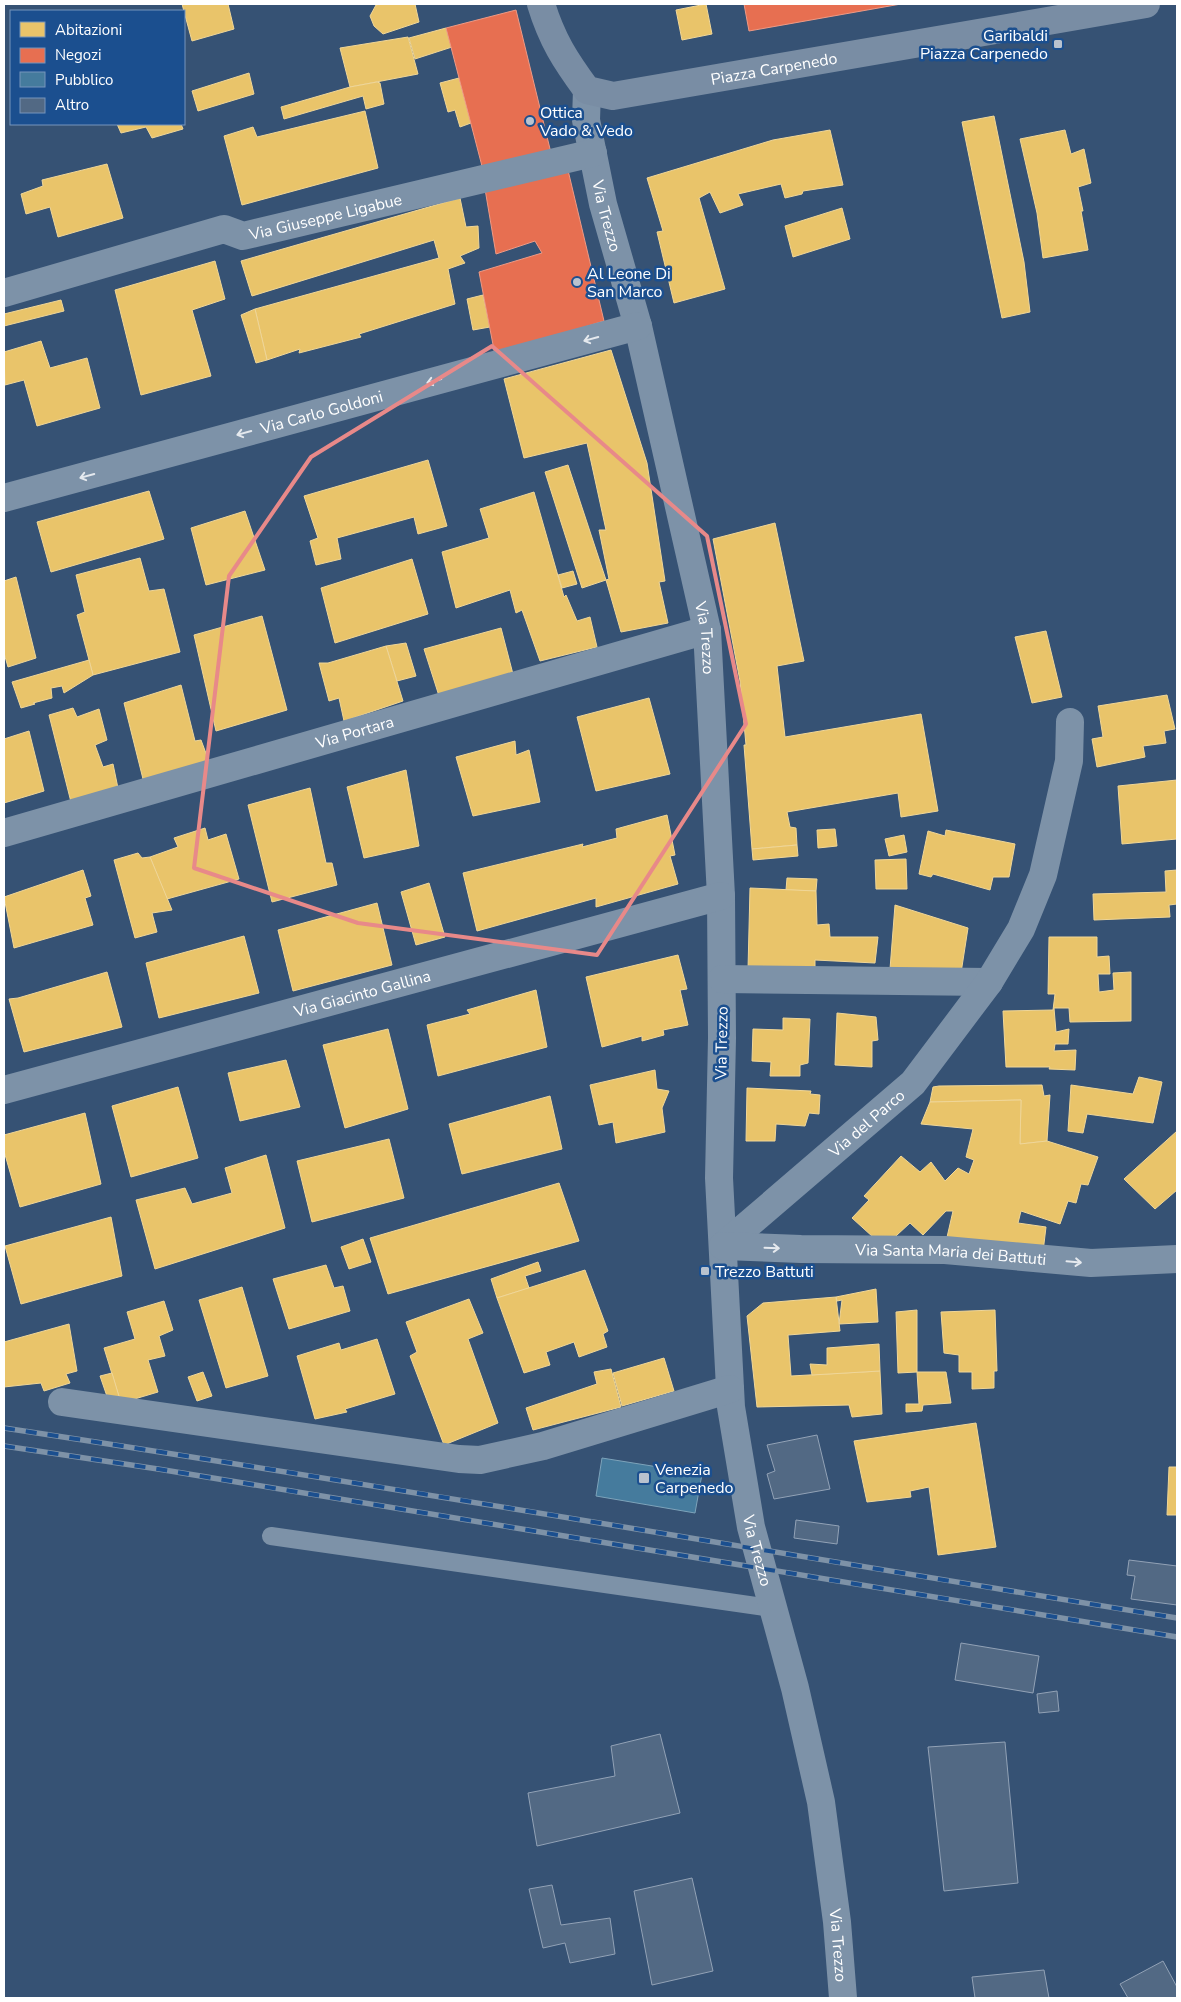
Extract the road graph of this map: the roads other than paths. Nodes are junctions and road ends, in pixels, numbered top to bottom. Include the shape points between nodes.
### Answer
1 (541, 4) edge
2 (1146, 4) edge
3 (587, 90) junction
4 (593, 153) junction
5 (4, 293) edge
6 (638, 326) junction
7 (4, 498) edge
8 (706, 630) junction
9 (1070, 722) dead end
10 (4, 833) edge
11 (722, 896) junction
12 (722, 979) junction
13 (989, 982) junction
14 (4, 1090) edge
15 (724, 1246) junction
16 (1177, 1259) edge
17 (730, 1389) junction
18 (62, 1402) dead end
19 (271, 1536) dead end
20 (772, 1608) junction
21 (843, 1998) edge

1 - 3 street via 561,54
2 - 3 street, Piazza Carpenedo via 613,96
3 - 4 street, Via Trezzo via 586,120
4 - 5 street, Via Giuseppe Ligabue via 243,236 224,229
4 - 6 street, Via Trezzo via 603,204
6 -> 7 street, Via Carlo Goldoni
6 - 8 street, Via Trezzo
8 - 10 street, Via Portara
8 - 11 street, Via Trezzo
9 - 13 street, Via del Parco via 1069,761 1043,875 1021,929
11 - 12 street, Via Trezzo
11 - 14 street, Via Giacinto Gallina
12 - 13 street
12 - 15 street, Via Trezzo via 719,1178
13 - 15 street, Via del Parco via 913,1083
15 -> 16 street, Via Santa Maria dei Battuti via 945,1250 1091,1263
15 - 17 street, Via Trezzo
17 - 18 street via 543,1446 480,1460
17 - 20 street, Via Trezzo via 750,1527
19 - 20 lane
20 - 21 street, Via Trezzo via 795,1688 821,1802 837,1922

